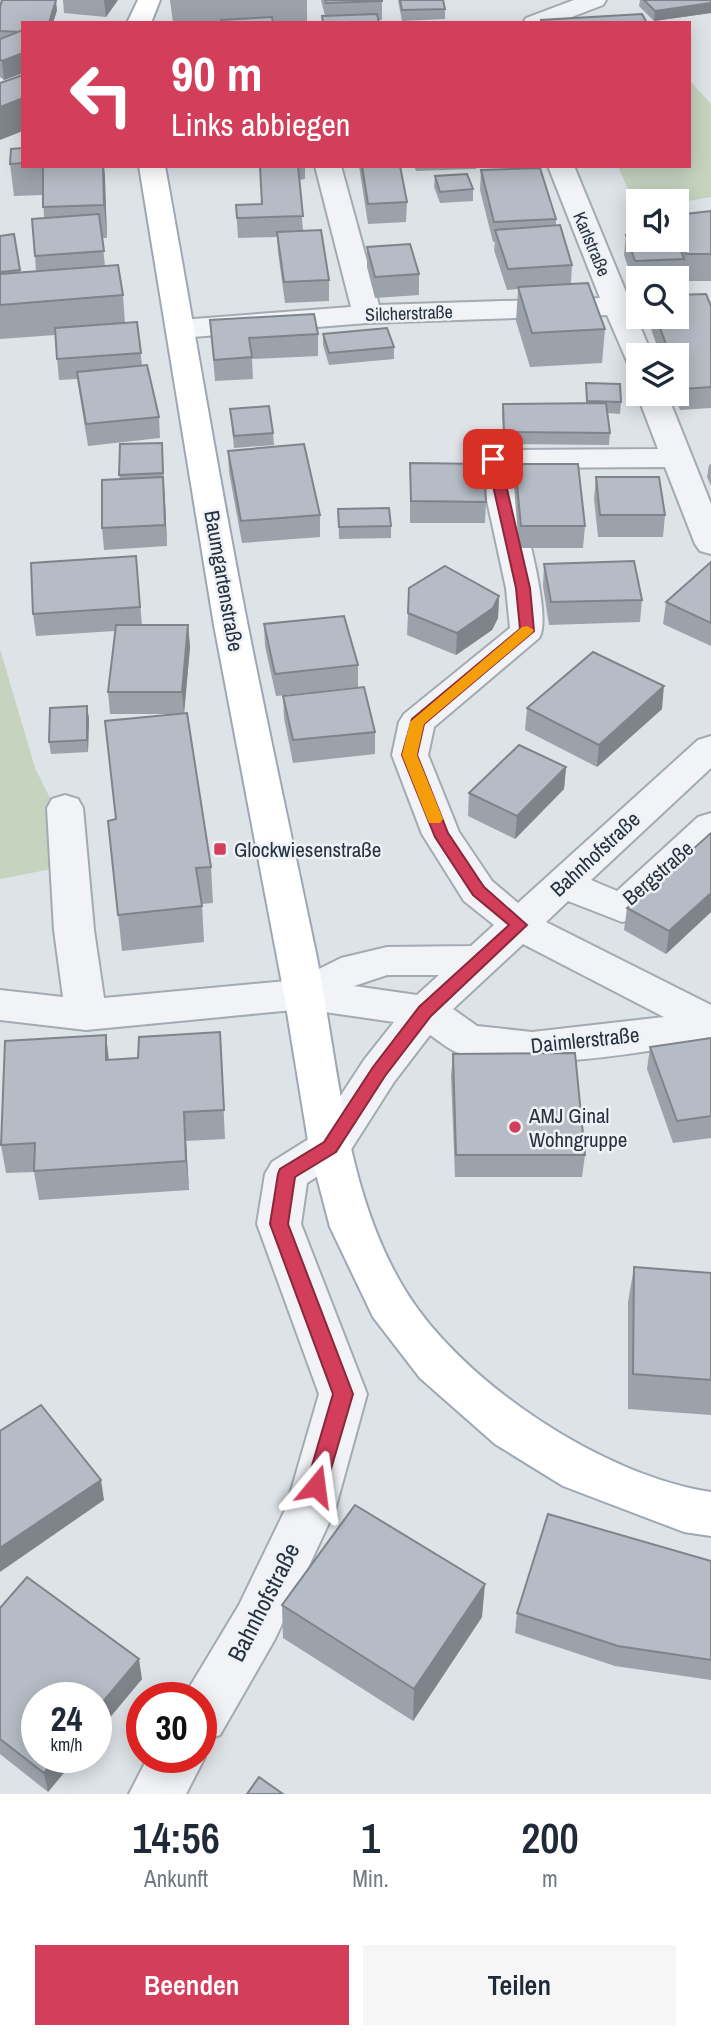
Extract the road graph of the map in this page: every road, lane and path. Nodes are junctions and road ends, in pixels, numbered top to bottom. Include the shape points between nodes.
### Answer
1 (149, 0) edge
2 (596, 0) edge
3 (140, 21) edge
4 (539, 21) edge
5 (152, 168) edge
6 (329, 168) edge
7 (562, 168) edge
8 (602, 194) dead end
9 (573, 197) junction
10 (626, 301) edge
11 (626, 305) edge
12 (367, 314) junction
13 (180, 329) junction
14 (657, 406) edge
15 (677, 458) junction
16 (711, 544) edge
17 (711, 748) edge
18 (65, 808) dead end
19 (711, 826) edge
20 (562, 884) junction
21 (519, 925) junction
22 (478, 960) junction
23 (304, 994) junction
24 (0, 1005) edge
25 (425, 1011) junction
26 (86, 1015) junction
27 (711, 1025) edge
28 (330, 1147) junction
29 (711, 1514) edge
30 (217, 1690) edge
31 (168, 1773) edge
32 (156, 1794) edge

1 - 3 main road
2 - 4 street
5 - 13 main road, Baumgartenstraße
6 - 12 street
7 - 9 street, Karlstraße
8 - 9 street
9 - 10 street, Karlstraße
11 - 12 street, Silcherstraße
12 - 13 street, Silcherstraße
13 - 23 main road, Baumgartenstraße via 231,625
14 - 15 street
15 - 16 street
15 - 21 street via 493,459 523,588 527,631 417,722 410,755 441,834 478,891
17 - 20 street, Bahnhofstraße
18 - 26 street
19 - 20 street, Bergstraße via 622,908
20 - 21 street, Bahnhofstraße
21 - 22 street, Bahnhofstraße
21 - 27 street
22 - 23 street via 387,961 355,968
22 - 25 street, Bahnhofstraße
23 - 25 street
23 - 26 street
23 - 28 main road
24 - 26 street
25 - 27 street, Daimlerstraße via 468,1040 532,1048
25 - 28 street, Bahnhofstraße
28 - 29 main road via 352,1227 389,1304 436,1364 512,1429 580,1471 684,1510
28 - 30 street, Bahnhofstraße via 287,1174 279,1224 343,1394 310,1510 257,1622
31 - 32 street

